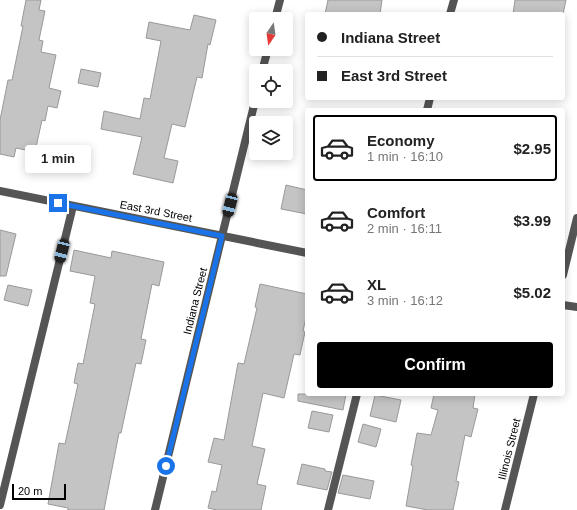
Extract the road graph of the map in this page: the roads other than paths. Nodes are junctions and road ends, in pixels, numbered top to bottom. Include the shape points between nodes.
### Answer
1 (280, 0) edge
2 (454, 0) edge
3 (277, 12) edge
4 (451, 12) edge
5 (253, 108) edge
6 (0, 191) edge
7 (73, 206) junction
8 (577, 218) edge
9 (222, 236) junction
10 (305, 253) edge
11 (565, 268) edge
12 (565, 304) edge
13 (577, 307) edge
14 (356, 396) edge
15 (534, 396) edge
16 (0, 505) edge
17 (155, 510) edge
18 (328, 510) edge
19 (505, 510) edge

1 - 3 street
2 - 4 street
5 - 9 street, Indiana Street
6 - 7 street, East 3rd Street
7 - 9 street, East 3rd Street
7 - 16 street
8 - 11 street
9 - 10 street, East 3rd Street
9 - 17 street, Indiana Street
12 - 13 street
14 - 18 street
15 - 19 street, Illinois Street

